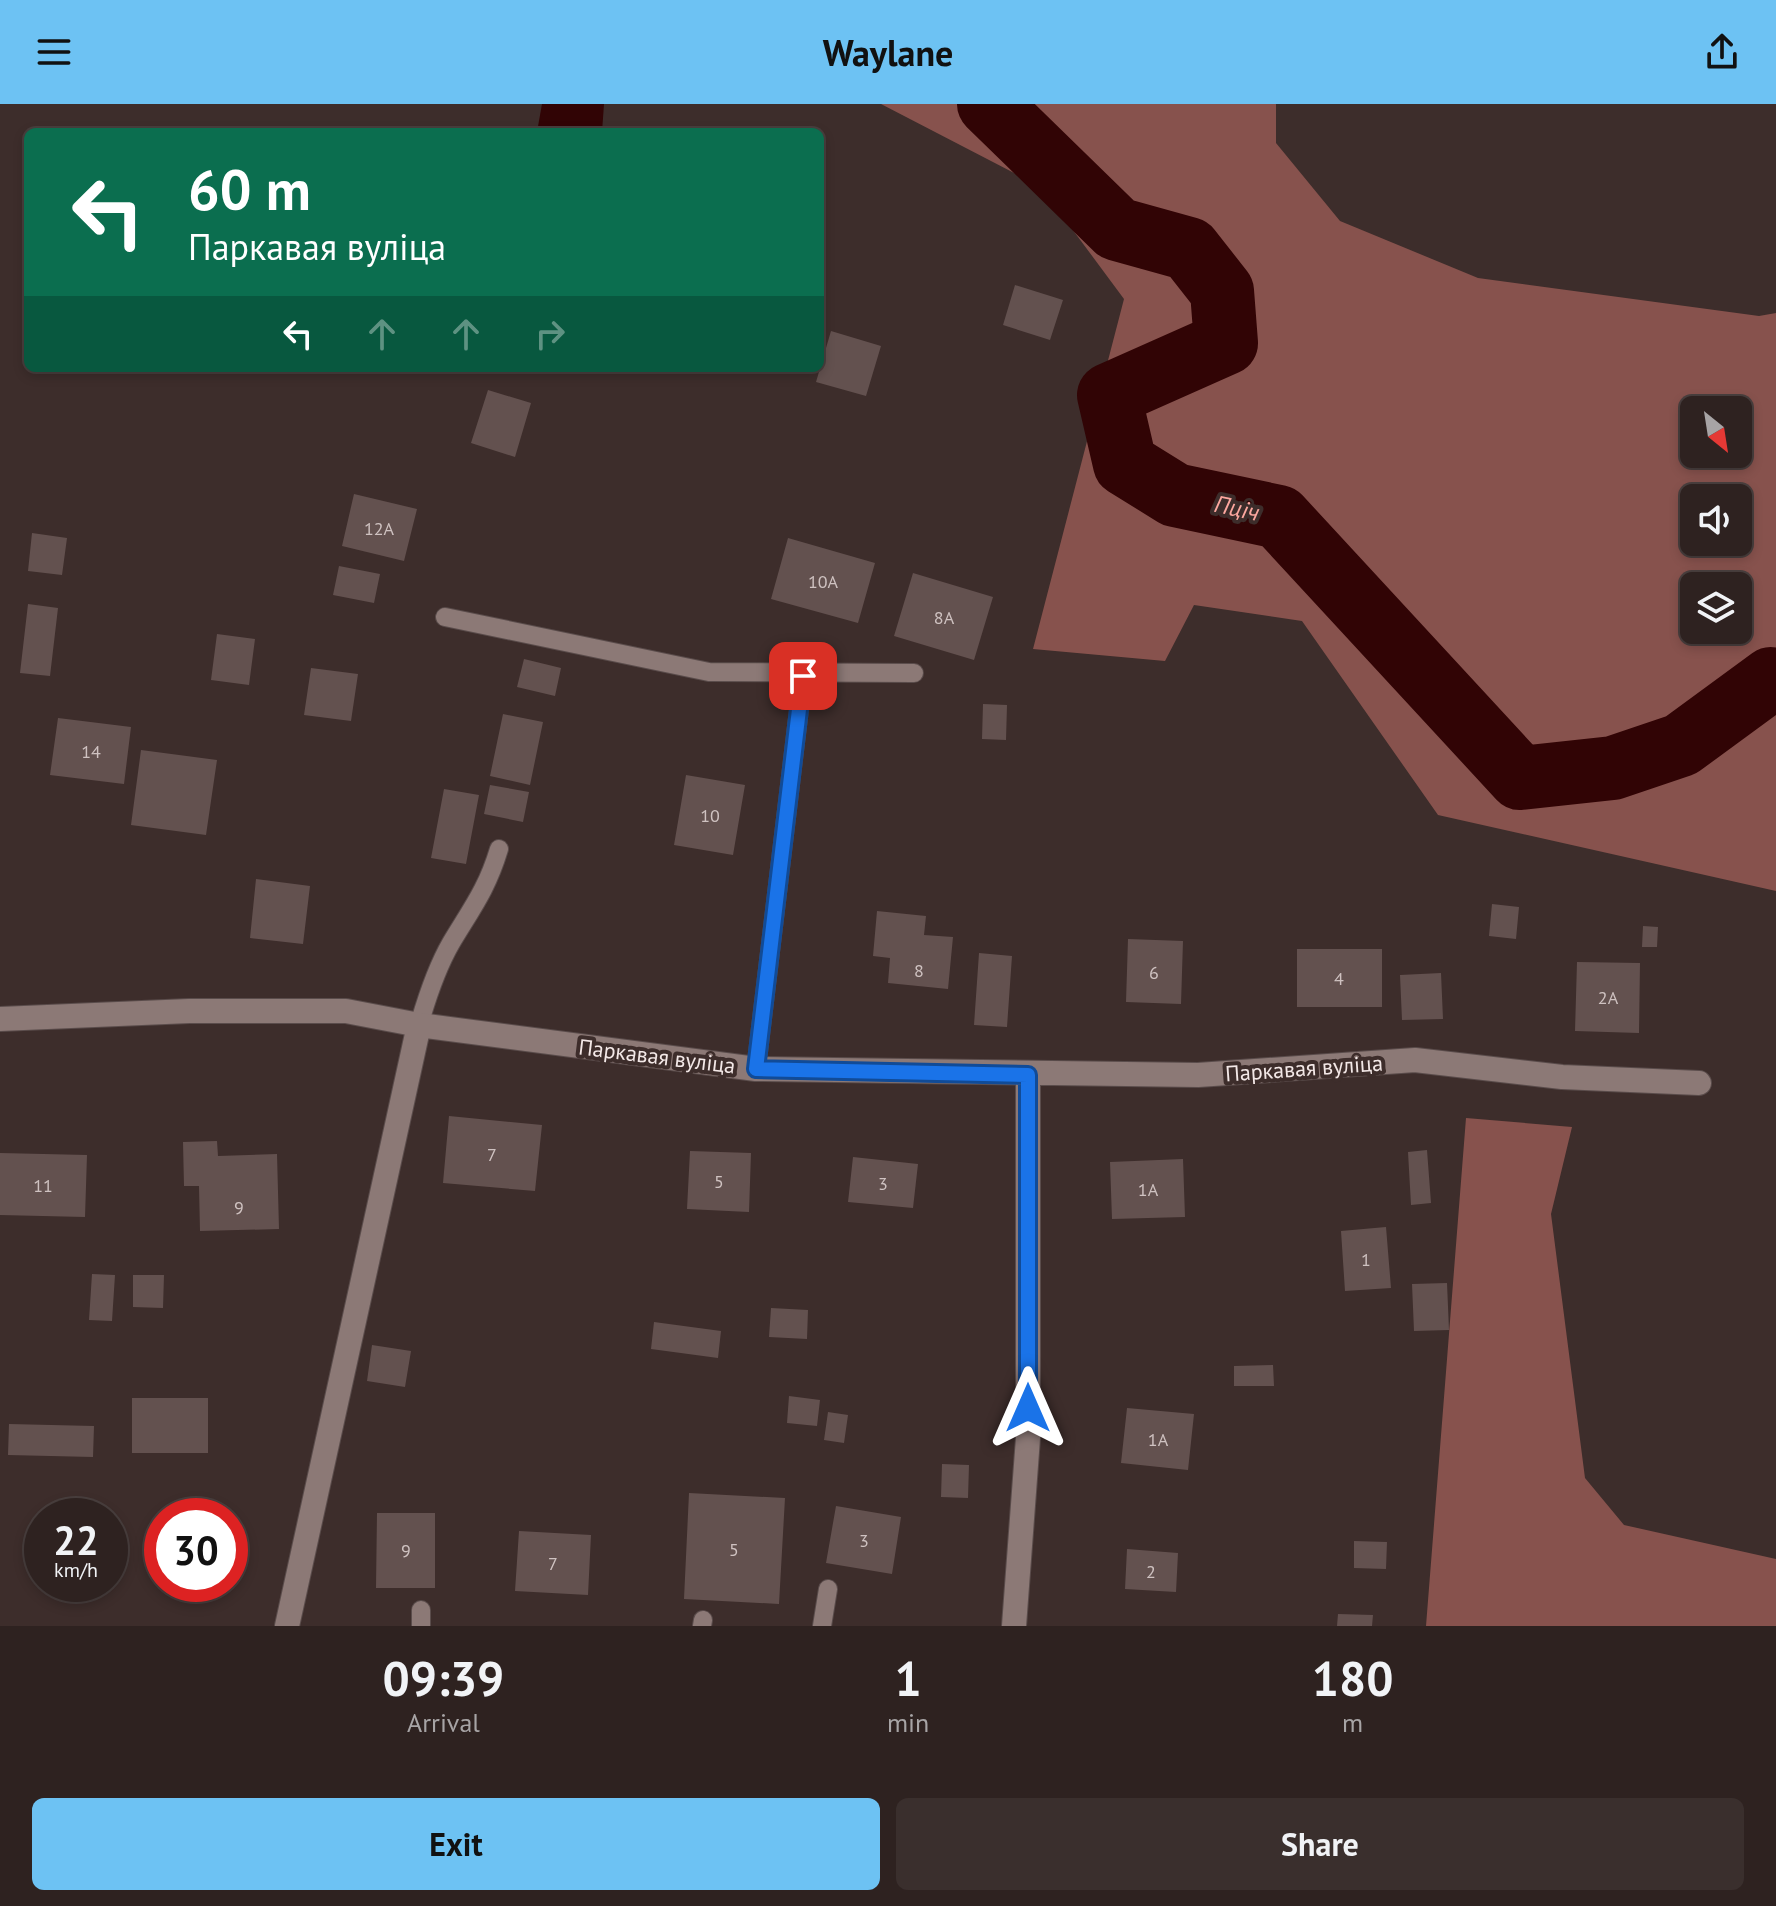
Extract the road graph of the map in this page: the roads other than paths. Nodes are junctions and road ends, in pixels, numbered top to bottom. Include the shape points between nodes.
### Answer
1 (445, 617) dead end
2 (914, 673) dead end
3 (803, 676) junction
4 (499, 849) dead end
5 (0, 1019) edge
6 (419, 1025) junction
7 (756, 1069) junction
8 (1028, 1075) junction
9 (1699, 1083) dead end
10 (828, 1589) dead end
11 (287, 1626) edge
12 (822, 1626) edge
13 (1014, 1626) edge

1 - 3 lane via 709,672
2 - 3 lane
3 - 7 lane
4 - 6 lane via 488,885 450,945
5 - 6 street, Паркавая вуліца via 346,1011
6 - 7 street, Паркавая вуліца
6 - 11 street
7 - 8 street, Паркавая вуліца
8 - 9 street, Паркавая вуліца via 1198,1075 1415,1060 1562,1077
8 - 13 street via 1028,1438
10 - 12 lane

